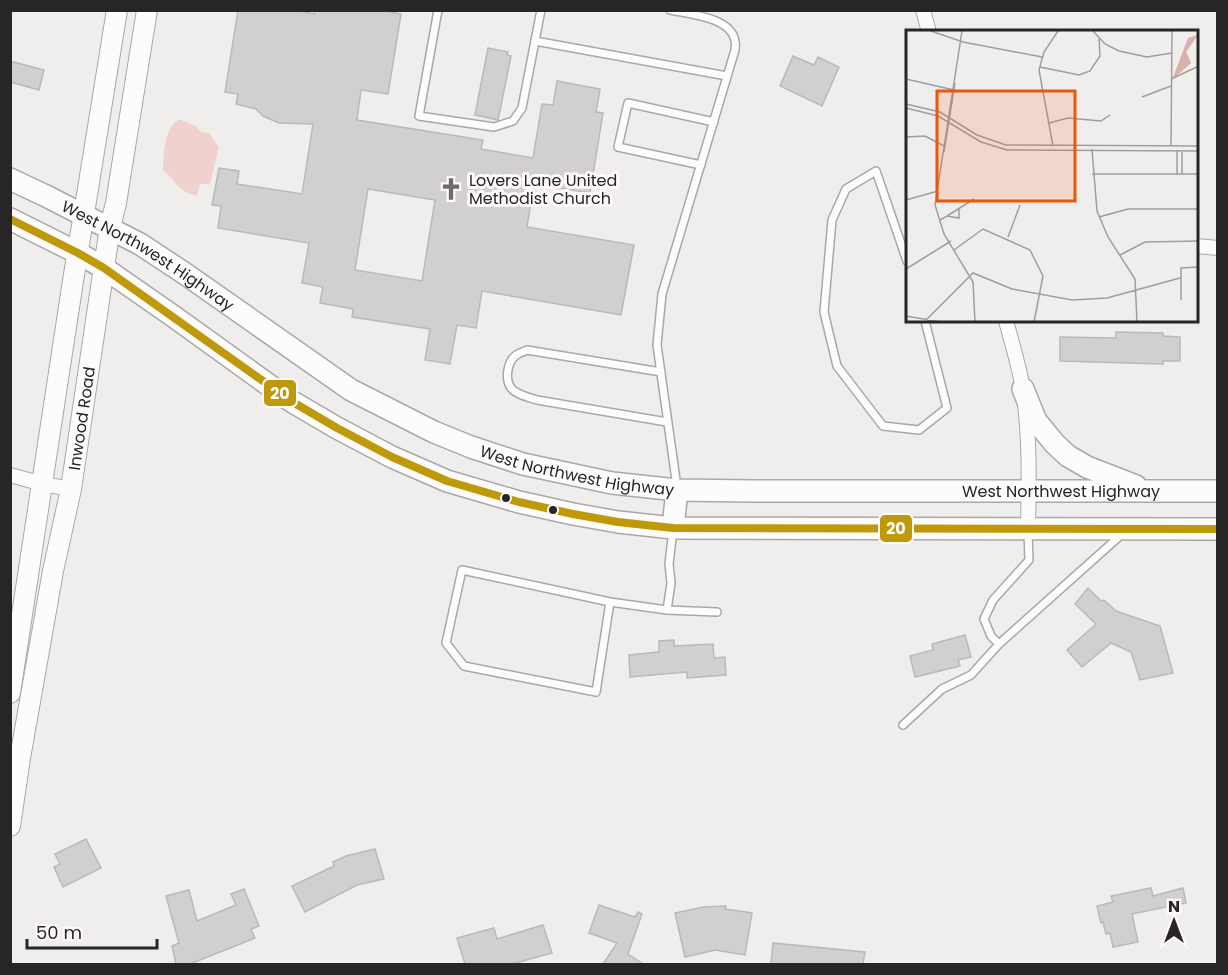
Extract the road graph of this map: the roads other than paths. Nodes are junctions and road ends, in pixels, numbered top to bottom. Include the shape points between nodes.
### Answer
1 (117, 10) edge
2 (147, 10) edge
3 (438, 10) edge
4 (541, 10) edge
5 (670, 10) edge
6 (923, 10) edge
7 (928, 30) edge
8 (535, 41) junction
9 (727, 76) junction
10 (714, 122) junction
11 (701, 165) junction
12 (10, 179) edge
13 (84, 215) junction
14 (10, 219) edge
15 (110, 227) junction
16 (1198, 246) edge
17 (1218, 248) edge
18 (78, 253) junction
19 (906, 258) edge
20 (104, 268) junction
21 (925, 322) edge
22 (1006, 322) edge
23 (661, 372) junction
24 (1023, 389) junction
25 (668, 422) junction
26 (10, 475) edge
27 (43, 484) junction
28 (71, 489) junction
29 (677, 490) junction
30 (1029, 491) junction
31 (1148, 491) junction
32 (1218, 491) edge
33 (673, 528) junction
34 (1028, 529) junction
35 (1128, 529) junction
36 (1218, 529) edge
37 (610, 602) junction
38 (667, 610) junction
39 (717, 612) dead end
40 (999, 644) junction
41 (10, 693) edge
42 (903, 725) dead end
43 (10, 826) edge

1 - 13 main road, Inwood Road
2 - 15 main road, Inwood Road
3 - 8 lane via 419,116 494,127 513,121 522,108
4 - 8 lane
5 - 9 lane via 705,16 720,22 732,34 735,51
6 - 7 street
8 - 9 lane
9 - 10 lane
10 - 11 lane
10 - 11 lane via 627,103 618,147
11 - 23 lane via 662,294 657,345
12 - 13 main road, West Northwest Highway
13 - 15 main road, West Northwest Highway
13 - 18 main road, Inwood Road
14 - 18 main road, West Northwest Highway
15 - 20 main road, Inwood Road
15 - 29 main road, West Northwest Highway via 184,273 351,390 434,432 524,464 612,483
16 - 17 street
18 - 20 main road, West Northwest Highway
18 - 27 main road, Inwood Road
19 - 21 lane via 876,171 846,189 832,220 824,312 837,366 883,426 919,429 947,408
20 - 28 main road, Inwood Road
20 - 33 main road, West Northwest Highway via 291,401 392,457 447,481 519,502 618,522
22 - 24 street
23 - 25 lane
23 - 25 lane via 527,350 516,354 507,376 511,387 537,400
24 - 30 street
24 - 31 main road via 1036,422 1068,456
25 - 29 lane
26 - 27 street
27 - 28 street
27 - 41 main road, Inwood Road
28 - 43 main road, Inwood Road via 52,571
29 - 30 main road, West Northwest Highway
29 - 33 main road
30 - 31 main road, West Northwest Highway
30 - 34 street
31 - 32 main road, West Northwest Highway
33 - 34 main road, West Northwest Highway
33 - 38 lane
34 - 35 main road, West Northwest Highway
34 - 40 lane via 1029,560 993,600 984,619
35 - 36 main road, West Northwest Highway
35 - 40 lane
37 - 37 lane via 596,693 464,666 446,643 462,570
37 - 38 lane
38 - 39 lane
40 - 42 lane via 970,675 942,689

